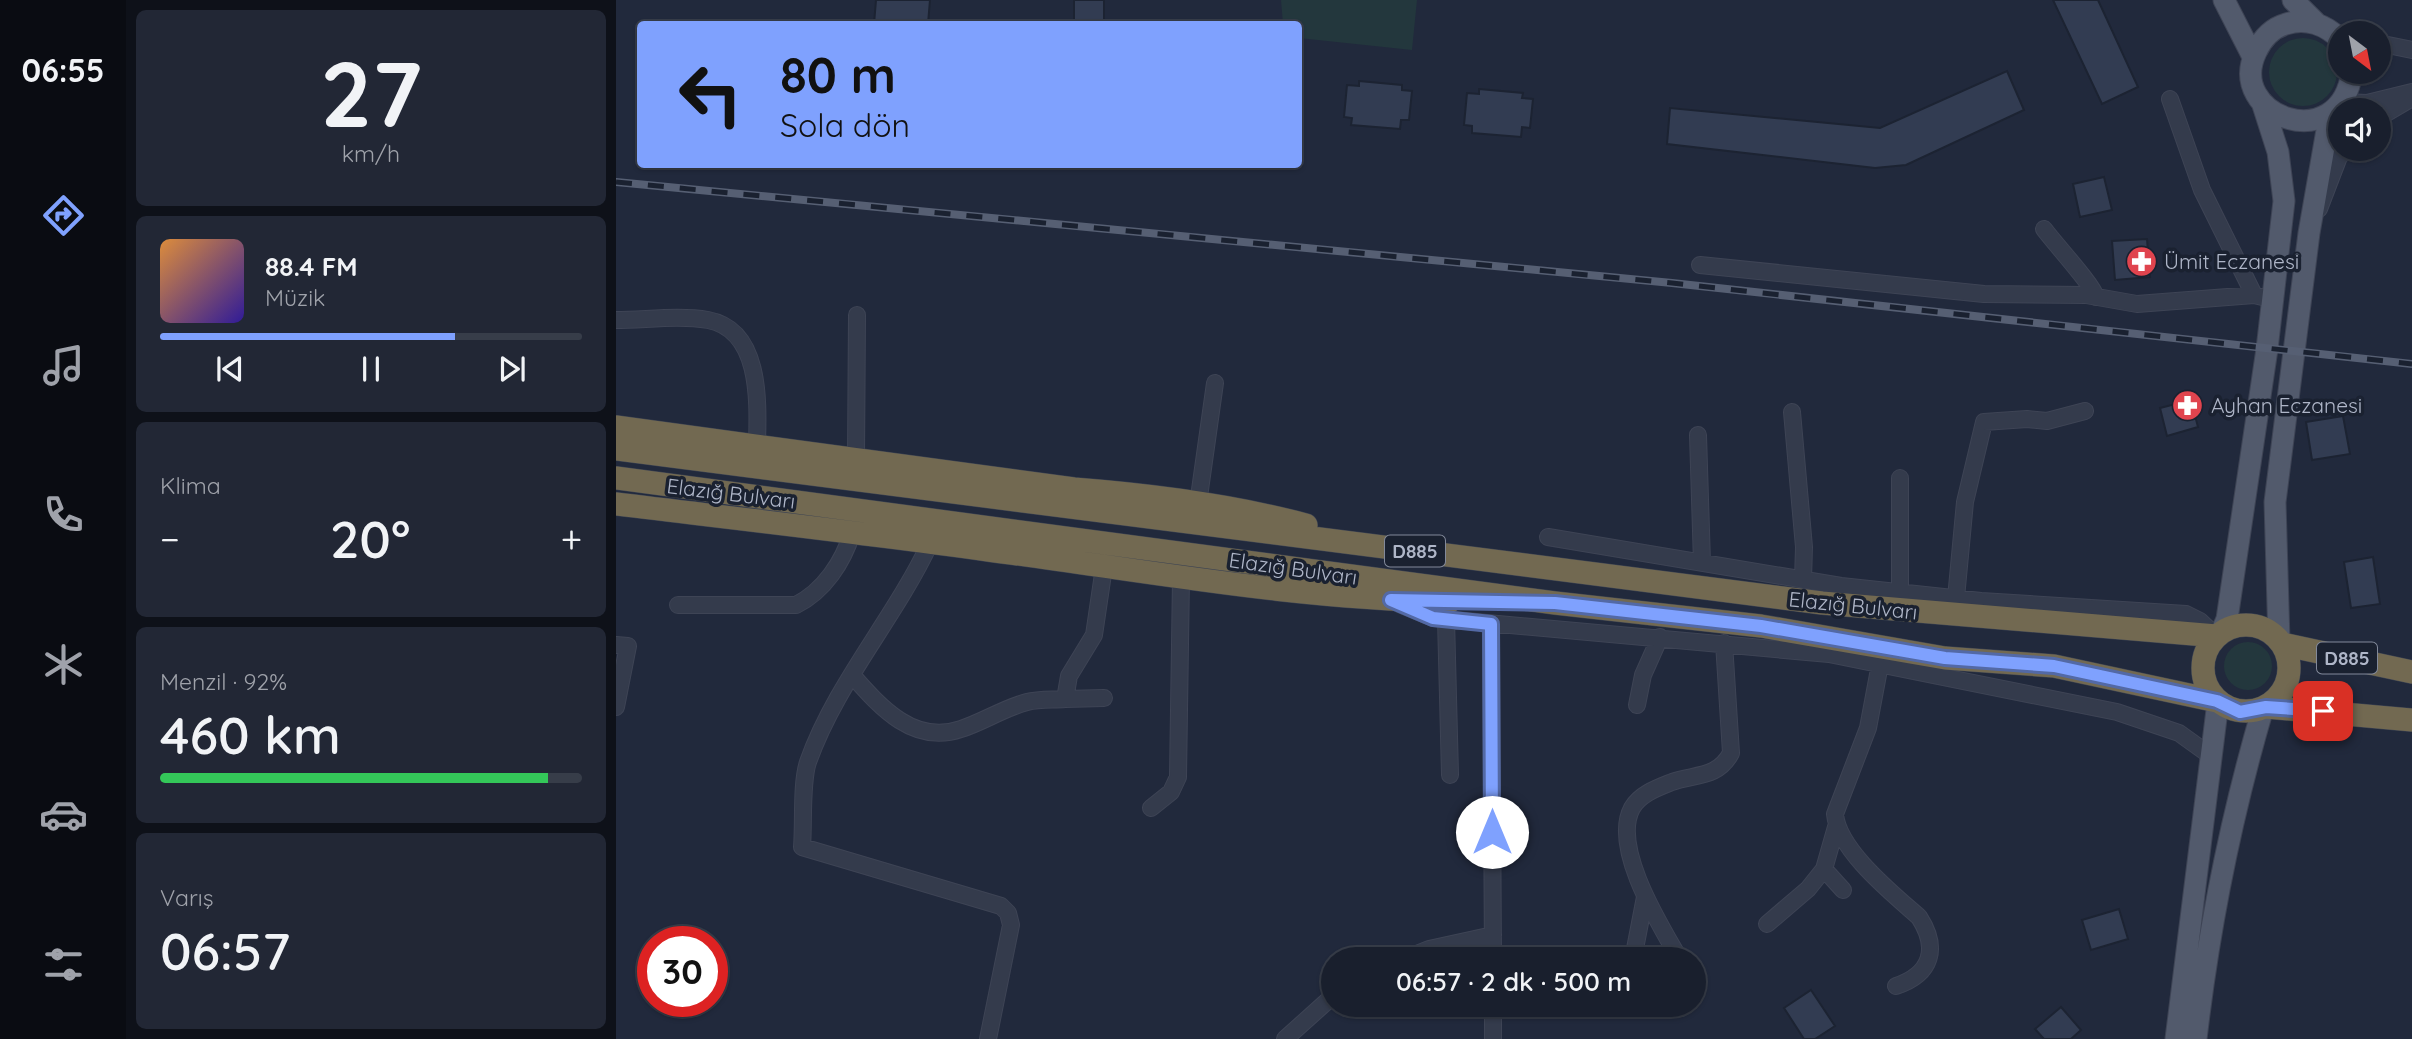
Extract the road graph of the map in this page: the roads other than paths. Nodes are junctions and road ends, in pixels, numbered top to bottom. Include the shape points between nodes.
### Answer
1 (2224, 0) edge
2 (2293, 0) edge
3 (2328, 29) edge
4 (2328, 31) edge
5 (2391, 46) edge
6 (2412, 50) edge
7 (2253, 57) junction
8 (2412, 92) edge
9 (2387, 98) edge
10 (2412, 98) edge
11 (2170, 99) dead end
12 (2262, 103) junction
13 (2391, 110) edge
14 (2328, 112) edge
15 (2328, 144) edge
16 (2337, 161) edge
17 (2044, 229) dead end
18 (2309, 233) junction
19 (1700, 265) dead end
20 (2096, 297) junction
21 (2263, 297) junction
22 (858, 315) dead end
23 (616, 320) edge
24 (1215, 383) dead end
25 (2085, 411) dead end
26 (1792, 412) dead end
27 (616, 427) edge
28 (1698, 435) dead end
29 (757, 445) junction
30 (616, 449) edge
31 (856, 457) junction
32 (616, 478) edge
33 (1900, 478) dead end
34 (616, 504) edge
35 (1198, 504) junction
36 (852, 533) junction
37 (1548, 537) dead end
38 (930, 543) junction
39 (1394, 548) junction
40 (1702, 563) junction
41 (1104, 567) junction
42 (1181, 578) junction
43 (1803, 580) junction
44 (1900, 593) junction
45 (1956, 598) junction
46 (1391, 600) junction
47 (1555, 603) junction
48 (678, 606) dead end
49 (1446, 620) junction
50 (1491, 624) junction
51 (2218, 635) junction
52 (1660, 637) junction
53 (2281, 642) junction
54 (1724, 643) junction
55 (616, 645) edge
56 (1880, 664) junction
57 (2412, 672) edge
58 (852, 675) junction
59 (1104, 698) dead end
60 (1065, 699) junction
61 (2217, 702) junction
62 (1637, 705) dead end
63 (616, 707) edge
64 (2264, 708) junction
65 (2412, 720) edge
66 (2211, 756) junction
67 (1450, 775) dead end
68 (1152, 808) dead end
69 (1836, 827) junction
70 (1824, 869) junction
71 (1843, 890) dead end
72 (1645, 897) junction
73 (1767, 924) dead end
74 (1493, 935) junction
75 (1438, 947) edge
76 (1493, 947) edge
77 (1635, 947) edge
78 (1673, 947) edge
79 (1896, 986) dead end
80 (1321, 1007) edge
81 (1493, 1017) edge
82 (988, 1039) edge
83 (1285, 1039) edge
84 (1493, 1039) edge
85 (2176, 1039) edge
86 (2196, 1039) edge

1 - 7 main road
2 - 3 main road
4 - 7 main road via 2301,21 2271,31
5 - 6 street
7 - 12 main road via 2252,81
8 - 9 street
10 - 13 street
11 - 21 street via 2202,190
12 - 14 main road via 2294,121 2316,120
12 - 21 main road via 2278,152 2284,201
15 - 18 main road
16 - 18 street
17 - 20 street
18 - 53 main road via 2275,502
19 - 20 street via 1984,294
20 - 21 street via 2155,304
21 - 51 main road via 2267,349 2227,619
22 - 31 street
23 - 29 street via 706,320 731,331 745,346 751,366
24 - 35 street
25 - 45 street via 2047,421 1984,422 1965,502
26 - 43 street
27 - 29 highway
28 - 40 street
29 - 31 highway
30 - 39 highway, Elazığ Bulvarı / D885
31 - 35 highway
32 - 47 highway, Elazığ Bulvarı / D885
33 - 44 street
34 - 36 highway
35 - 39 highway via 1271,516
36 - 38 highway
36 - 48 street via 847,550 823,586 796,605
37 - 40 street
38 - 41 highway
38 - 58 street via 911,584
39 - 51 highway, Elazığ Bulvarı / D885 via 1822,603
40 - 43 street
41 - 42 highway
41 - 60 street via 1094,635 1069,676
42 - 46 highway
42 - 68 street via 1178,777 1171,792
43 - 44 street
44 - 45 street
45 - 51 street via 2186,614
46 - 47 highway
46 - 49 street
47 - 61 highway, Elazığ Bulvarı / D885 via 1761,626 1945,658 2054,666
49 - 50 street
49 - 67 street
50 - 52 street
50 - 74 street
51 - 53 highway via 2243,625 2258,626
51 - 61 highway via 2207,647 2203,661 2203,676
52 - 54 street
52 - 62 street via 1643,675
53 - 57 highway, D885
53 - 64 highway via 2289,671 2282,692
54 - 56 street
54 - 72 street via 1731,753 1725,766 1644,795 1632,809 1627,825 1634,871
55 - 63 street via 628,646
56 - 66 street via 2118,712 2179,733
56 - 69 street via 1868,728 1835,814
58 - 60 street via 902,722 936,735 1027,702
58 - 82 street via 807,764 802,847 1001,906 1008,913 1011,925
59 - 60 street
61 - 64 highway via 2240,712
61 - 66 main road
64 - 65 highway
64 - 86 main road via 2242,780 2207,946
66 - 85 main road
69 - 70 street
69 - 79 street via 1848,847 1928,930 1932,947 1927,965 1910,981
70 - 71 street
70 - 73 street
72 - 77 street
72 - 78 street
74 - 75 street
74 - 76 street
80 - 83 street
81 - 84 street

